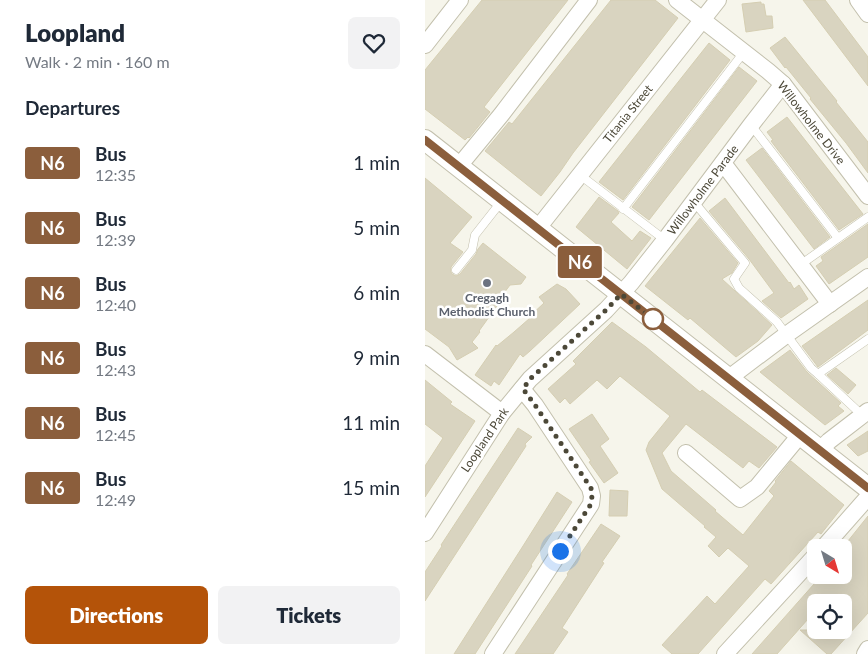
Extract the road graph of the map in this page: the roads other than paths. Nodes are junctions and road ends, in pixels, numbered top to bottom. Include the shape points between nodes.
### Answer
1 (461, 0) edge
2 (589, 0) edge
3 (677, 0) edge
4 (718, 0) edge
5 (858, 0) edge
6 (868, 14) edge
7 (702, 20) junction
8 (425, 45) edge
9 (744, 52) junction
10 (783, 84) junction
11 (751, 125) junction
12 (425, 140) edge
13 (723, 163) junction
14 (459, 166) junction
15 (579, 175) junction
16 (868, 196) edge
17 (502, 200) junction
18 (694, 202) junction
19 (623, 209) junction
20 (868, 218) edge
21 (538, 228) junction
22 (838, 238) junction
23 (665, 240) junction
24 (800, 265) junction
25 (456, 270) dead end
26 (868, 276) edge
27 (624, 296) junction
28 (830, 304) junction
29 (786, 335) junction
30 (868, 339) edge
31 (425, 354) edge
32 (818, 374) junction
33 (729, 378) junction
34 (523, 389) junction
35 (502, 413) junction
36 (865, 413) edge
37 (800, 435) junction
38 (820, 450) junction
39 (686, 453) dead end
40 (868, 488) edge
41 (868, 497) edge
42 (425, 533) edge
43 (831, 539) edge
44 (807, 565) edge
45 (868, 649) edge
46 (493, 654) edge
47 (725, 654) edge
48 (865, 654) edge

1 - 8 street
2 - 14 street
3 - 7 street, Willowholme Drive
4 - 7 street, Titania Street
5 - 6 street
7 - 9 street, Willowholme Drive
7 - 15 street, Titania Street
9 - 10 street, Willowholme Drive
9 - 19 lane
10 - 11 street, Willowholme Parade
10 - 16 street, Willowholme Drive
11 - 13 street, Willowholme Parade
11 - 22 lane
12 - 14 street
13 - 18 street, Willowholme Parade
13 - 24 street
14 - 17 street
15 - 19 lane
15 - 21 street, Titania Street
17 - 21 street
17 - 25 lane via 475,235 472,250
18 - 23 street, Willowholme Parade
18 - 29 lane via 745,263 734,279 739,288 777,322
19 - 23 lane
20 - 22 lane
21 - 27 street
22 - 24 lane
23 - 27 street, Willowholme Parade
24 - 28 street
26 - 28 street
27 - 33 street
27 - 34 street, Loopland Park via 530,379
28 - 29 street
29 - 32 lane
29 - 33 street
30 - 32 lane
31 - 35 street
32 - 36 lane
33 - 37 street
34 - 35 street, Loopland Park
34 - 46 street via 591,488 592,496 591,504
35 - 42 street, Loopland Park
36 - 38 street
37 - 38 street
37 - 39 street via 757,487 740,498
38 - 40 street
41 - 43 street
44 - 47 street
45 - 48 street

